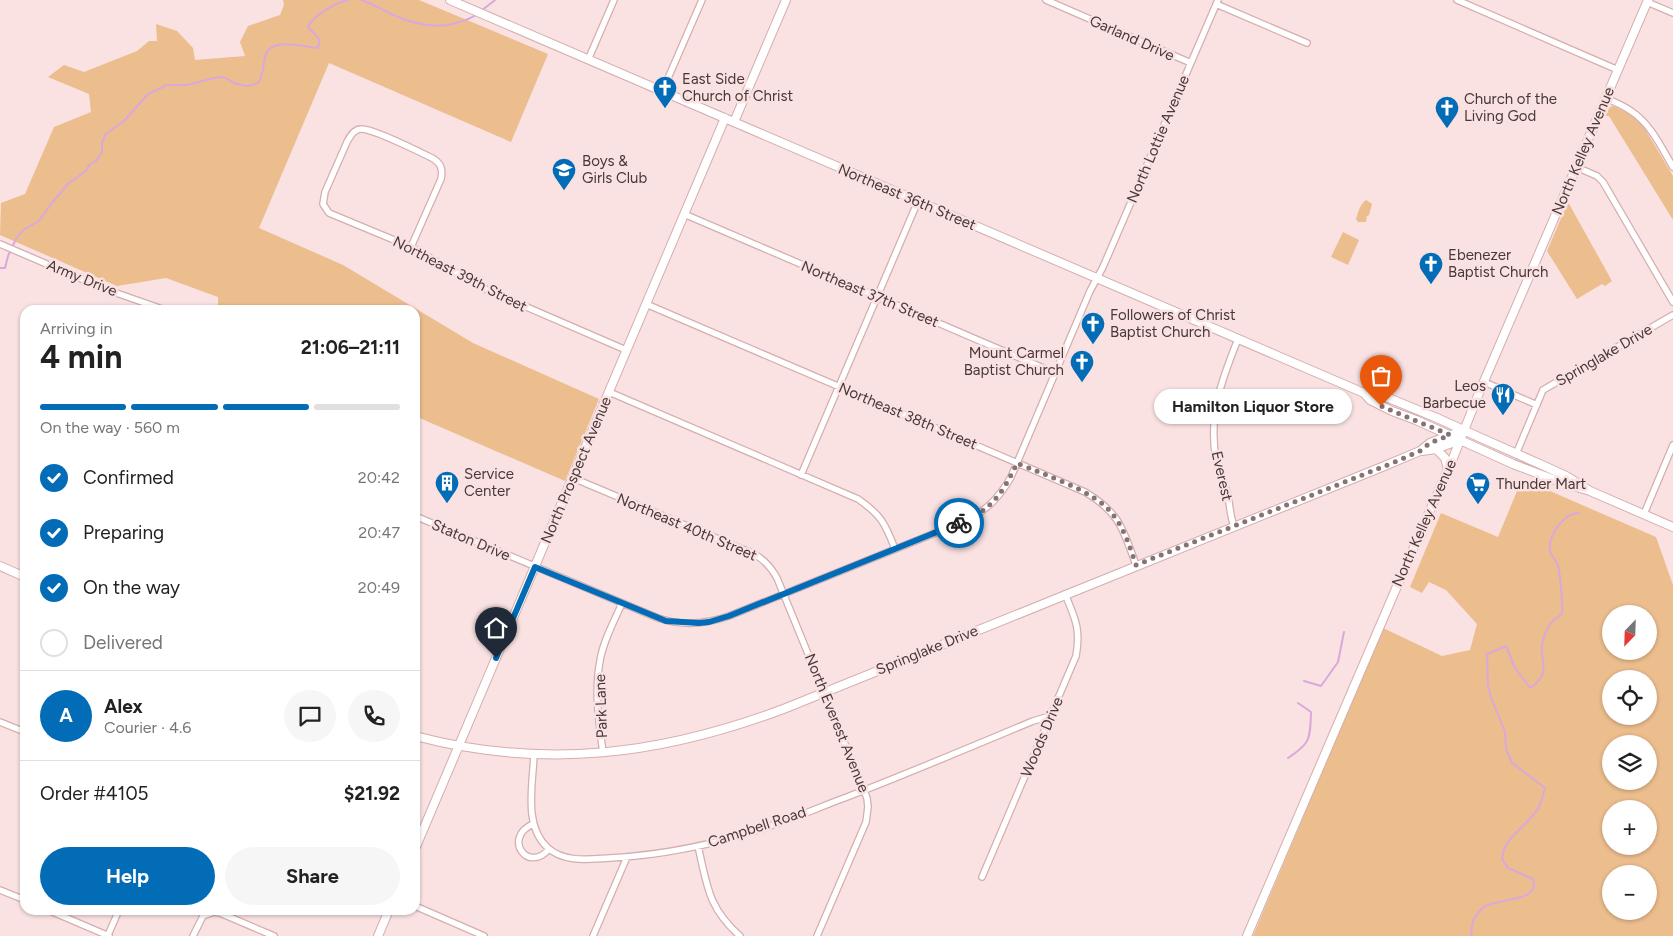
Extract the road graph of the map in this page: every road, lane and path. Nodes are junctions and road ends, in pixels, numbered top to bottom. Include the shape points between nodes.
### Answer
1 (450, 0) edge
2 (614, 0) edge
3 (702, 0) edge
4 (786, 0) edge
5 (1046, 0) edge
6 (1457, 0) edge
7 (1648, 1) edge
8 (1217, 2) edge
9 (1673, 13) edge
10 (1307, 43) dead end
11 (588, 60) junction
12 (1191, 63) junction
13 (1618, 70) junction
14 (662, 92) junction
15 (1606, 98) junction
16 (725, 118) junction
17 (734, 122) junction
18 (1576, 167) junction
19 (1673, 168) edge
20 (918, 201) junction
21 (684, 214) junction
22 (0, 244) edge
23 (411, 247) junction
24 (1097, 278) junction
25 (876, 297) junction
26 (1673, 302) edge
27 (646, 304) junction
28 (151, 305) edge
29 (1673, 315) edge
30 (1238, 339) junction
31 (626, 350) junction
32 (1055, 373) junction
33 (1484, 382) junction
34 (838, 386) junction
35 (609, 392) junction
36 (1364, 393) junction
37 (1537, 405) junction
38 (1464, 430) junction
39 (1450, 435) junction
40 (1460, 440) junction
41 (1673, 445) edge
42 (1436, 449) junction
43 (1420, 451) junction
44 (1516, 454) junction
45 (1017, 463) junction
46 (1513, 464) junction
47 (1448, 469) junction
48 (801, 475) junction
49 (573, 478) junction
50 (1590, 491) junction
51 (1644, 514) junction
52 (420, 518) edge
53 (1234, 526) junction
54 (1673, 527) edge
55 (895, 549) junction
56 (1136, 565) junction
57 (0, 566) edge
58 (535, 567) junction
59 (20, 574) edge
60 (784, 594) junction
61 (1065, 594) junction
62 (622, 603) junction
63 (824, 692) junction
64 (1050, 716) junction
65 (0, 722) edge
66 (20, 730) edge
67 (420, 737) edge
68 (459, 746) junction
69 (604, 753) junction
70 (534, 754) junction
71 (864, 790) junction
72 (533, 824) junction
73 (420, 837) edge
74 (698, 846) junction
75 (549, 849) junction
76 (626, 857) junction
77 (982, 877) dead end
78 (0, 890) edge
79 (20, 898) edge
80 (420, 908) edge
81 (60, 915) edge
82 (117, 915) edge
83 (206, 915) edge
84 (225, 915) edge
85 (387, 915) edge
86 (108, 936) edge
87 (193, 936) edge
88 (274, 936) edge
89 (378, 936) edge
90 (484, 936) edge
91 (593, 936) edge
92 (740, 936) edge
93 (817, 936) edge
94 (1247, 936) edge

1 - 11 street, Northeast 36th Street
2 - 11 street
3 - 14 street
4 - 17 street
5 - 12 street, Garland Drive
6 - 13 street
7 - 9 street
7 - 13 street, North Kelley Avenue
8 - 10 street
8 - 12 street, North Lottie Avenue
11 - 14 street, Northeast 36th Street
12 - 24 street, North Lottie Avenue
13 - 15 street, North Kelley Avenue
14 - 16 street, Northeast 36th Street
15 - 18 street, North Kelley Avenue
15 - 19 street via 1632,111 1643,122
16 - 17 street, Northeast 36th Street
16 - 21 street, North Prospect Avenue
17 - 20 street, Northeast 36th Street
18 - 26 street via 1603,182
18 - 33 street, North Kelley Avenue
20 - 24 street, Northeast 36th Street
20 - 25 street
21 - 25 street, Northeast 37th Street
21 - 27 street, North Prospect Avenue
22 - 28 street, Army Drive
23 - 23 street, Northeast 39th Street via 441,179 441,166 438,161 373,132 357,130 350,136 332,175 323,199 324,206 329,213
23 - 31 street, Northeast 39th Street via 485,289
24 - 30 street, Northeast 36th Street
24 - 32 street, Staton Drive
25 - 32 street, Northeast 37th Street
25 - 34 street
27 - 31 street, North Prospect Avenue
27 - 34 street, Northeast 38th Street
29 - 37 street, Springlake Drive via 1543,390
30 - 36 street, Northeast 36th Street
30 - 53 street, Everest via 1220,383 1213,437
31 - 35 street, North Prospect Avenue
32 - 45 street, Staton Drive
33 - 37 street
33 - 38 street, North Kelley Avenue
34 - 45 street, Northeast 38th Street
34 - 48 street
35 - 48 street
35 - 49 street, North Prospect Avenue
36 - 38 street, Northeast 36th Street via 1374,392
36 - 39 street, Northeast 36th Street via 1370,400 1392,411
37 - 44 street, Springlake Drive
38 - 39 street, Springlake Drive
38 - 40 street, North Kelley Avenue
38 - 44 street, Northeast 36th Street
39 - 40 street, Northeast 36th Street
39 - 43 street, Springlake Drive
40 - 42 street, Springlake Drive
40 - 46 street, Northeast 36th Street
40 - 47 street, North Kelley Avenue
41 - 51 street
42 - 43 street, Springlake Drive
42 - 47 street via 1445,458
43 - 53 street, Springlake Drive
44 - 46 street
44 - 50 street, Northeast 36th Street via 1566,476
45 - 55 street, Staton Drive via 1000,495 982,513
45 - 56 street, Northeast 38th Street via 1101,502 1122,527
46 - 50 street, Northeast 36th Street
47 - 94 street, North Kelley Avenue
48 - 55 street via 871,508 888,529
49 - 58 street, North Prospect Avenue
49 - 60 street, Northeast 40th Street via 754,554 771,568
50 - 51 street, Northeast 36th Street
51 - 54 street, Northeast 36th Street
52 - 58 street, Staton Drive
53 - 56 street, Springlake Drive
55 - 60 street, Staton Drive
56 - 61 street, Springlake Drive
57 - 59 street
58 - 62 street, Staton Drive
58 - 68 street, North Prospect Avenue
60 - 62 street, Staton Drive via 721,619 699,623 666,621
60 - 63 street, North Everest Avenue
61 - 63 street, Springlake Drive
61 - 64 street, Woods Drive via 1078,626 1079,638 1076,656
62 - 69 street, Park Lane via 600,660 598,703
63 - 69 street, Springlake Drive via 716,732
63 - 71 street, North Everest Avenue
64 - 71 street, Campbell Road
64 - 77 street, Woods Drive
65 - 66 street
67 - 68 street, Springlake Drive
68 - 70 street, Springlake Drive
68 - 73 street, North Prospect Avenue
69 - 70 street, Springlake Drive
70 - 72 street
71 - 74 street, Campbell Road via 772,825
71 - 93 street, North Everest Avenue via 868,807 866,822
72 - 75 street
72 - 75 street via 520,836 521,852 534,858 544,855
74 - 76 street, Campbell Road
74 - 92 street via 715,908
75 - 76 street, Campbell Road via 581,860
76 - 91 street
78 - 79 street
80 - 90 street
81 - 86 street
82 - 86 street
83 - 87 street
84 - 88 street
85 - 89 street

